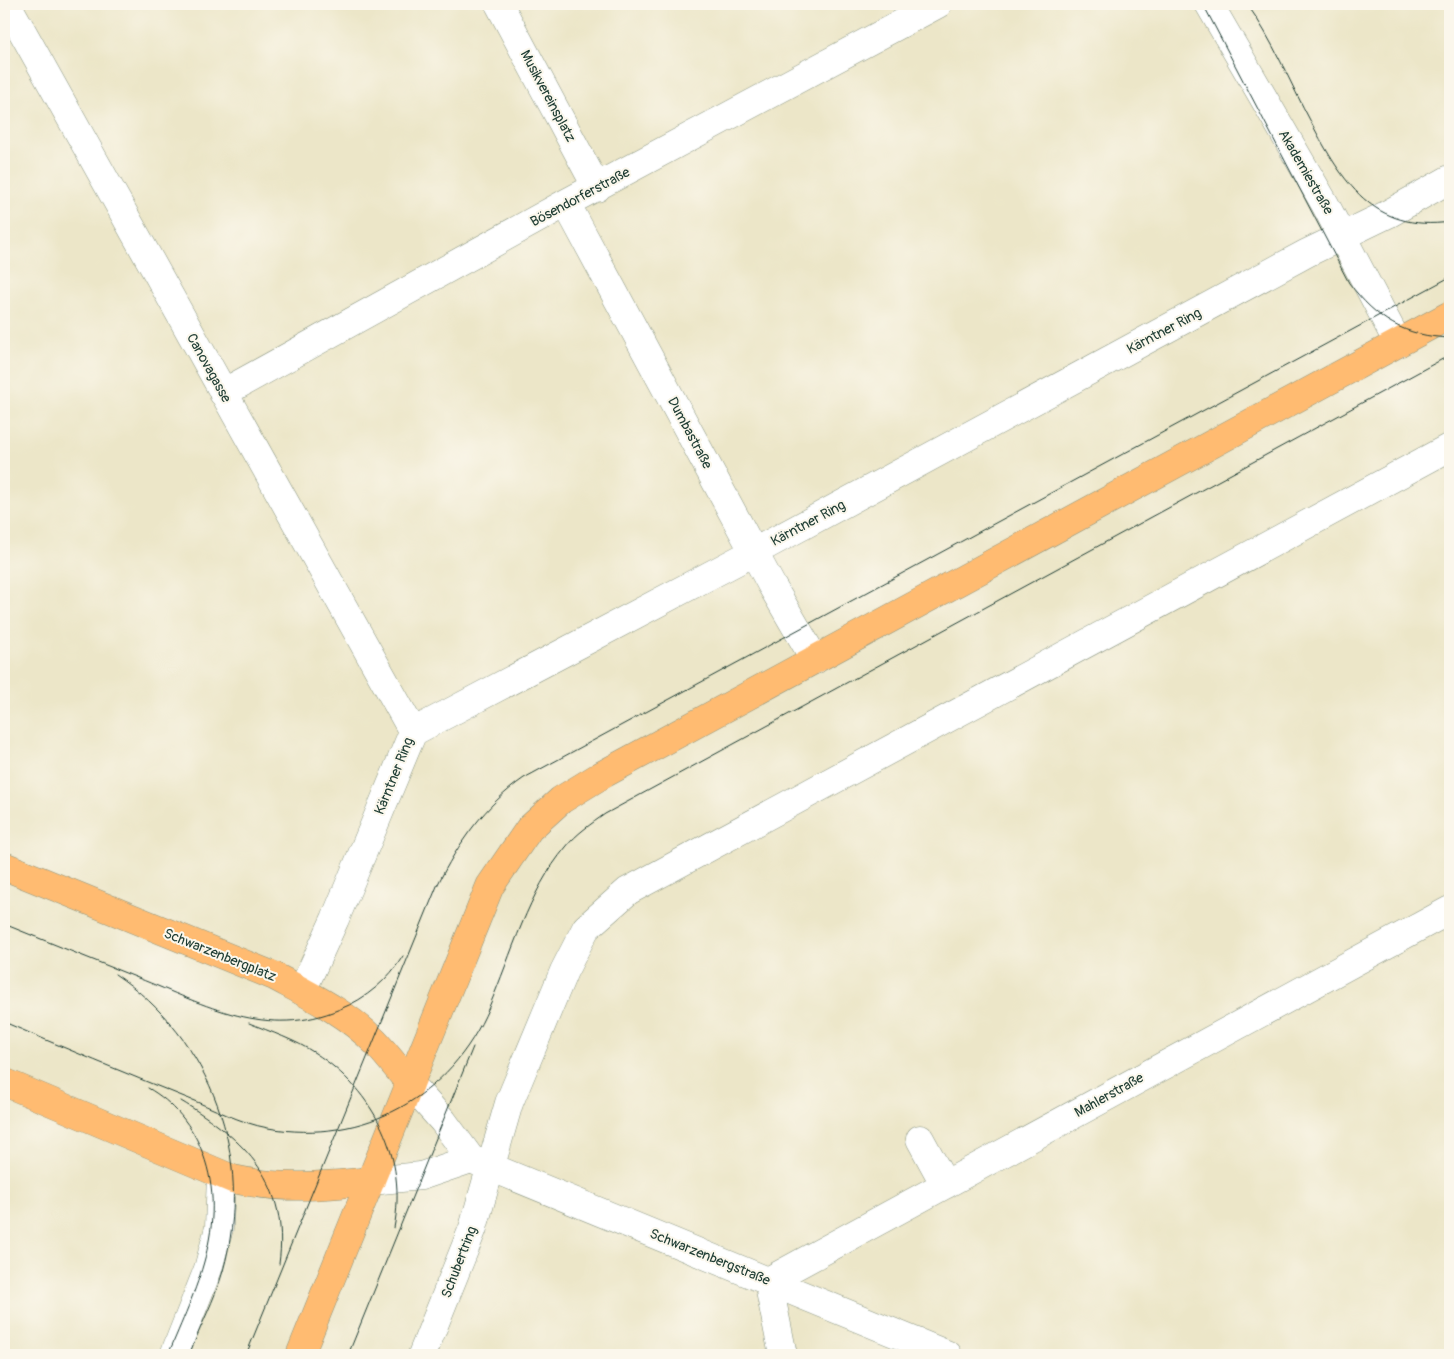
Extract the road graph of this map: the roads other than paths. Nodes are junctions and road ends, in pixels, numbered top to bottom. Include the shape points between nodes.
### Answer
1 (7, 4) edge
2 (499, 4) edge
3 (938, 4) edge
4 (1209, 4) edge
5 (1450, 179) edge
6 (596, 188) junction
7 (566, 204) junction
8 (1342, 235) junction
9 (1450, 315) edge
10 (1398, 343) junction
11 (223, 393) junction
12 (1450, 447) edge
13 (754, 552) junction
14 (815, 660) junction
15 (413, 732) junction
16 (4, 866) edge
17 (1450, 910) edge
18 (302, 991) junction
19 (4, 1082) edge
20 (410, 1084) junction
21 (920, 1139) dead end
22 (481, 1163) junction
23 (221, 1176) junction
24 (371, 1181) junction
25 (945, 1185) junction
26 (768, 1281) junction
27 (174, 1355) edge
28 (300, 1355) edge
29 (422, 1355) edge
30 (784, 1355) edge
31 (948, 1355) edge

1 - 11 street, Canovagasse
2 - 6 street, Musikvereinsplatz
3 - 6 street, Bösendorferstraße
4 - 8 street, Akademiestraße
5 - 8 street, Kärntner Ring via 1388,214
6 - 7 street, Bösendorferstraße
7 - 11 street, Bösendorferstraße
7 - 13 street, Dumbastraße
8 - 10 street, Akademiestraße
8 - 13 street, Kärntner Ring
9 - 10 main road
10 - 14 main road
11 - 15 street, Canovagasse
12 - 22 street via 628,891 586,928 564,971
13 - 14 street, Dumbastraße
13 - 15 street, Kärntner Ring
14 - 20 main road via 600,776 561,800 529,829 490,886
15 - 18 street, Kärntner Ring
16 - 18 main road, Schwarzenbergplatz via 274,976
17 - 25 street, Mahlerstraße
18 - 20 main road, Schwarzenbergplatz via 363,1032
19 - 23 main road
20 - 22 street
20 - 24 main road
21 - 25 street
22 - 24 street via 420,1176
22 - 26 street, Schwarzenbergstraße
22 - 29 street, Schubertring via 473,1228
23 - 24 main road via 259,1185 292,1188
23 - 27 street via 218,1228 208,1269
24 - 28 main road
25 - 26 street, Mahlerstraße
26 - 30 street
26 - 31 street, Schwarzenbergstraße

